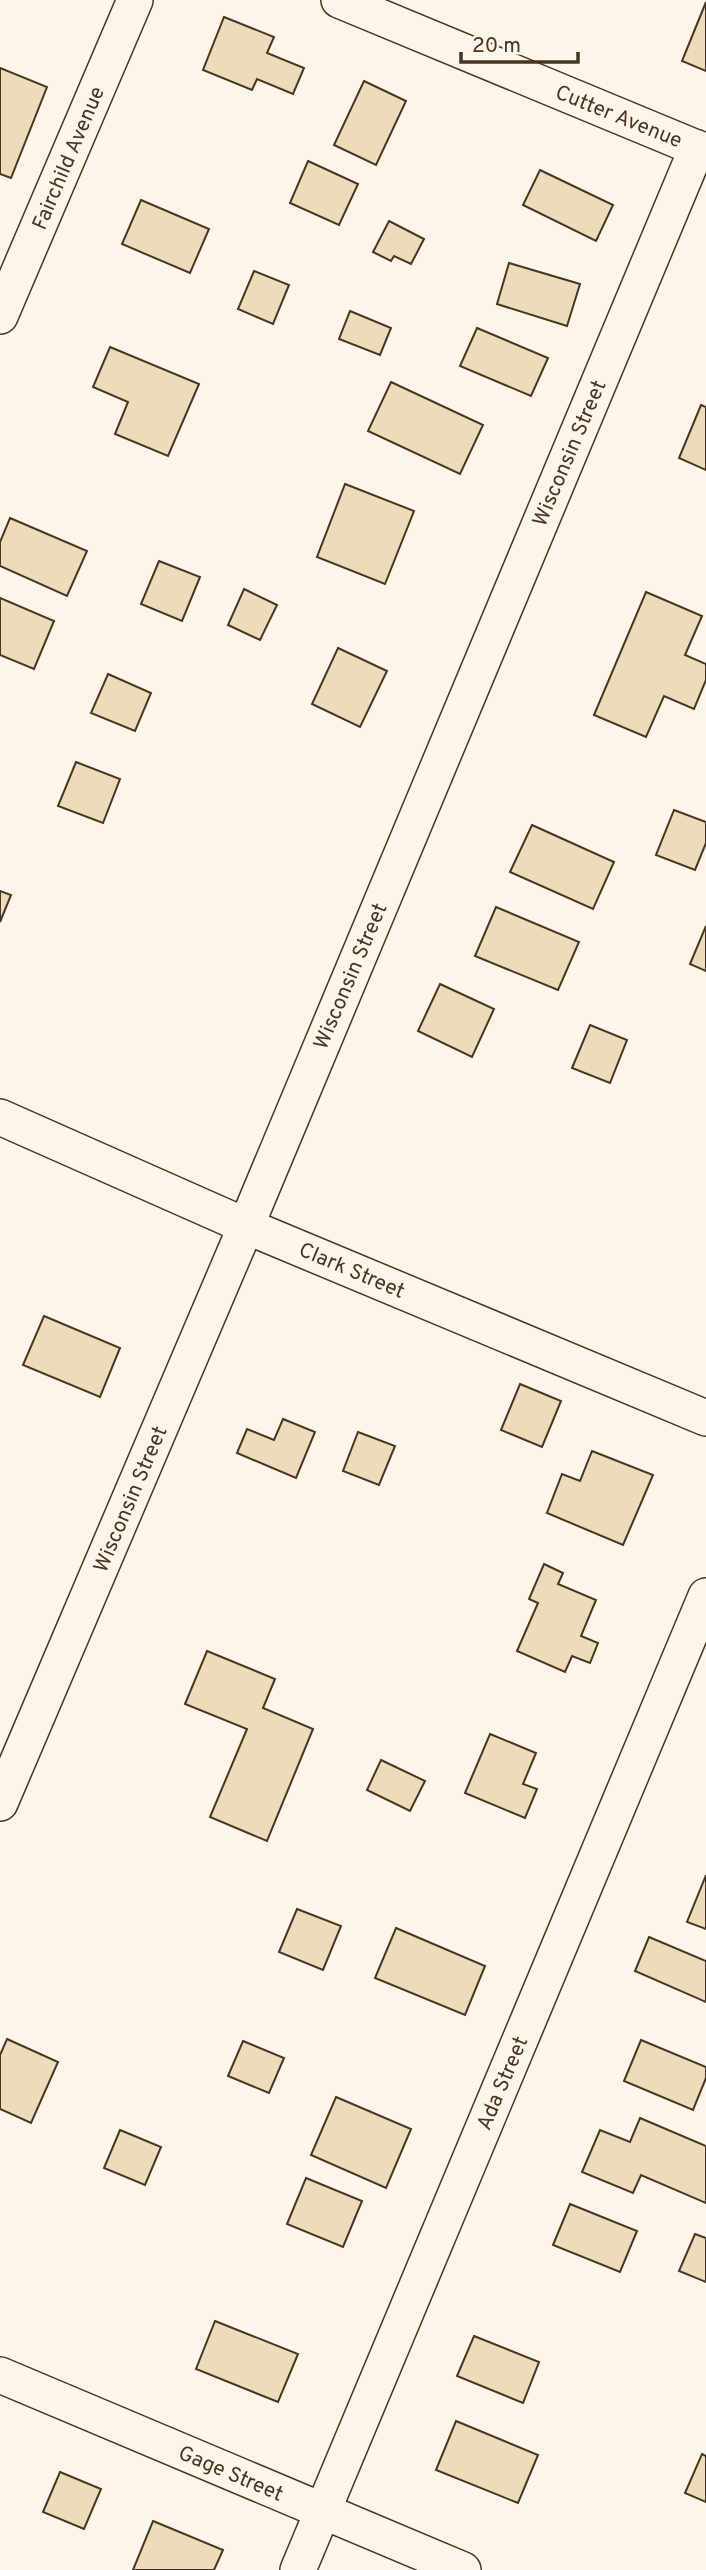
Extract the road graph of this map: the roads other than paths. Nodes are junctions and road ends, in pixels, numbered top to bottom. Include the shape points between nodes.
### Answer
1 (135, 0) edge
2 (339, 0) edge
3 (702, 150) edge
4 (0, 316) edge
5 (0, 1117) edge
6 (246, 1226) junction
7 (706, 1418) edge
8 (706, 1596) edge
9 (0, 1803) edge
10 (0, 2375) edge
11 (323, 2512) junction
12 (298, 2570) edge
13 (463, 2570) edge

1 - 4 street, Fairchild Avenue
2 - 3 street, Cutter Avenue
3 - 6 street, Wisconsin Street
5 - 6 street, Clark Street
6 - 7 street, Clark Street
6 - 9 street, Wisconsin Street
8 - 11 street, Ada Street
10 - 11 street, Gage Street
11 - 12 street, Ada Street
11 - 13 street, Gage Street

